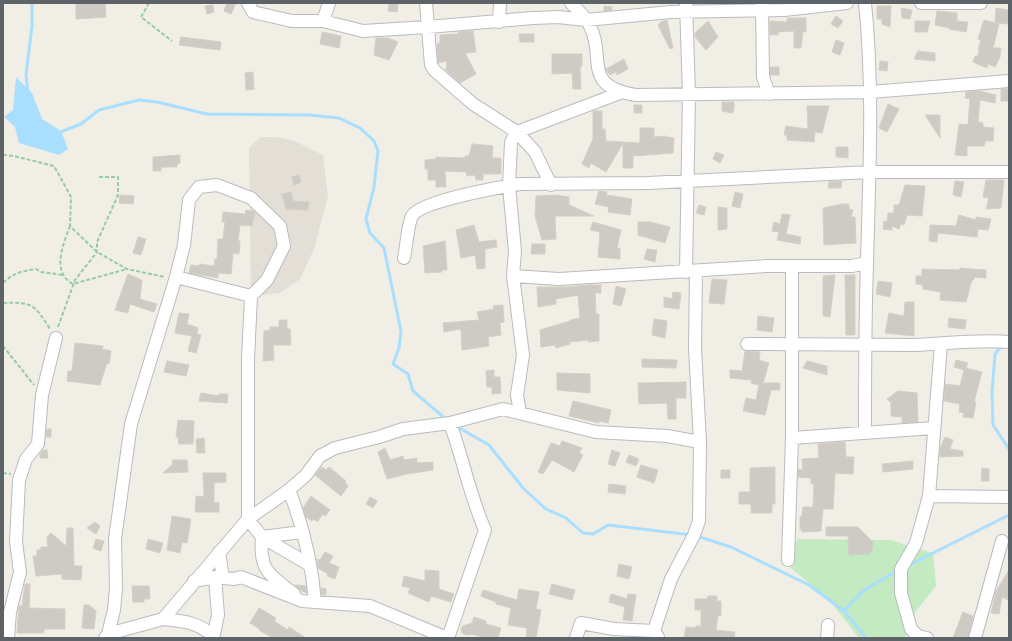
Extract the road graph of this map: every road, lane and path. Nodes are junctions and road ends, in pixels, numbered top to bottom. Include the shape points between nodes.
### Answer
1 (149, 3) edge
2 (248, 3) edge
3 (330, 3) edge
4 (426, 3) edge
5 (500, 3) edge
6 (570, 3) edge
7 (847, 3) edge
8 (864, 3) edge
9 (921, 3) edge
10 (982, 3) edge
11 (686, 7) edge
12 (762, 7) edge
13 (586, 20) junction
14 (323, 21) junction
15 (499, 22) junction
16 (428, 27) junction
17 (172, 41) dead end
18 (1009, 81) edge
19 (870, 92) junction
20 (620, 93) junction
21 (689, 94) junction
22 (769, 94) junction
23 (517, 132) junction
24 (3, 156) edge
25 (870, 172) junction
26 (1009, 172) edge
27 (98, 177) dead end
28 (687, 180) junction
29 (551, 185) junction
30 (509, 186) junction
31 (70, 226) junction
32 (97, 252) junction
33 (404, 258) dead end
34 (867, 263) junction
35 (792, 266) junction
36 (127, 269) junction
37 (733, 269) dead end
38 (691, 271) junction
39 (63, 275) junction
40 (513, 276) junction
41 (176, 277) junction
42 (3, 283) edge
43 (73, 284) junction
44 (251, 296) junction
45 (3, 303) edge
46 (56, 338) junction
47 (1009, 342) edge
48 (747, 344) dead end
49 (792, 344) junction
50 (941, 344) junction
51 (865, 345) junction
52 (3, 346) edge
53 (42, 395) junction
54 (520, 412) junction
55 (450, 423) junction
56 (934, 428) junction
57 (865, 431) junction
58 (792, 438) junction
59 (700, 442) junction
60 (289, 490) junction
61 (929, 496) junction
62 (1009, 497) edge
63 (248, 519) junction
64 (302, 532) junction
65 (262, 537) junction
66 (1002, 541) dead end
67 (219, 552) junction
68 (788, 560) dead end
69 (310, 565) junction
70 (215, 577) junction
71 (194, 581) junction
72 (302, 601) junction
73 (315, 602) junction
74 (162, 618) junction
75 (828, 625) dead end
76 (656, 635) edge
77 (106, 636) edge
78 (213, 637) edge
79 (8, 638) edge
80 (448, 638) edge
81 (576, 638) edge
82 (827, 638) edge
83 (927, 638) edge
84 (975, 638) edge

1 - 17 path via 141,17
2 - 14 street via 254,12 292,21
3 - 14 street
4 - 16 street
5 - 15 street
6 - 13 street
7 - 12 street
8 - 19 street via 870,53
9 - 10 street
11 - 12 street
11 - 13 street
11 - 21 street
12 - 22 street via 763,77
13 - 15 street via 558,17
13 - 20 street via 594,39 597,70 604,81
14 - 16 street via 363,31
15 - 16 street
16 - 23 street via 431,65 434,70 473,104
18 - 19 street
19 - 22 street
19 - 25 street
20 - 21 street
20 - 23 street
21 - 22 street
21 - 28 street
23 - 29 street via 536,152
23 - 30 street via 511,142
24 - 31 path via 14,156 54,166 70,197
25 - 26 street
25 - 28 street
25 - 34 street
27 - 32 path via 118,177 118,195 97,242
28 - 29 street via 606,185
28 - 38 street
29 - 30 street
30 - 33 street via 450,199 418,210 412,216
30 - 40 street via 515,251
31 - 32 path
31 - 39 path via 62,246 60,266
32 - 36 path
32 - 43 path
34 - 35 street via 852,266
34 - 51 street
35 - 38 street
35 - 49 street
36 - 41 path
36 - 43 path
37 - 38 street
38 - 40 street via 559,279
38 - 59 street
39 - 42 path via 36,269 11,275
39 - 43 path via 65,280
40 - 54 street via 523,355 517,395
41 - 44 street
41 - 44 street via 184,244 189,200 198,187 217,185 251,198 280,226 284,246 267,280
41 - 77 street via 131,424 115,539 114,610
43 - 46 path
44 - 63 street via 248,359
45 - 46 path via 26,302 39,310
46 - 53 street
47 - 50 street via 963,340
48 - 49 street
49 - 51 street
49 - 58 street
50 - 51 street
50 - 56 street
51 - 57 street
52 - 53 path
53 - 79 street via 38,444 26,459 19,480 16,542 20,572 10,612
54 - 55 street via 503,409
54 - 59 street via 596,432 667,436
55 - 60 street via 403,429 335,448 320,456 306,475
55 - 80 street via 461,453 475,509 485,530
56 - 57 street
56 - 61 street
57 - 58 street
58 - 68 street
59 - 76 street via 698,522 671,579
60 - 63 street
60 - 64 street
61 - 62 street
61 - 83 street via 916,544 901,569 901,593 911,629 918,636
63 - 65 street
63 - 67 street
64 - 65 street
64 - 69 street
65 - 69 street
65 - 72 street via 261,561 265,570
66 - 84 street
67 - 70 street via 223,578
67 - 71 street
69 - 73 street
70 - 71 street
70 - 72 street via 241,577
70 - 78 street via 218,615
71 - 74 street
72 - 73 street
73 - 80 street via 370,606
74 - 77 street
74 - 78 street via 188,622 204,628
75 - 82 street
76 - 81 street via 581,623

